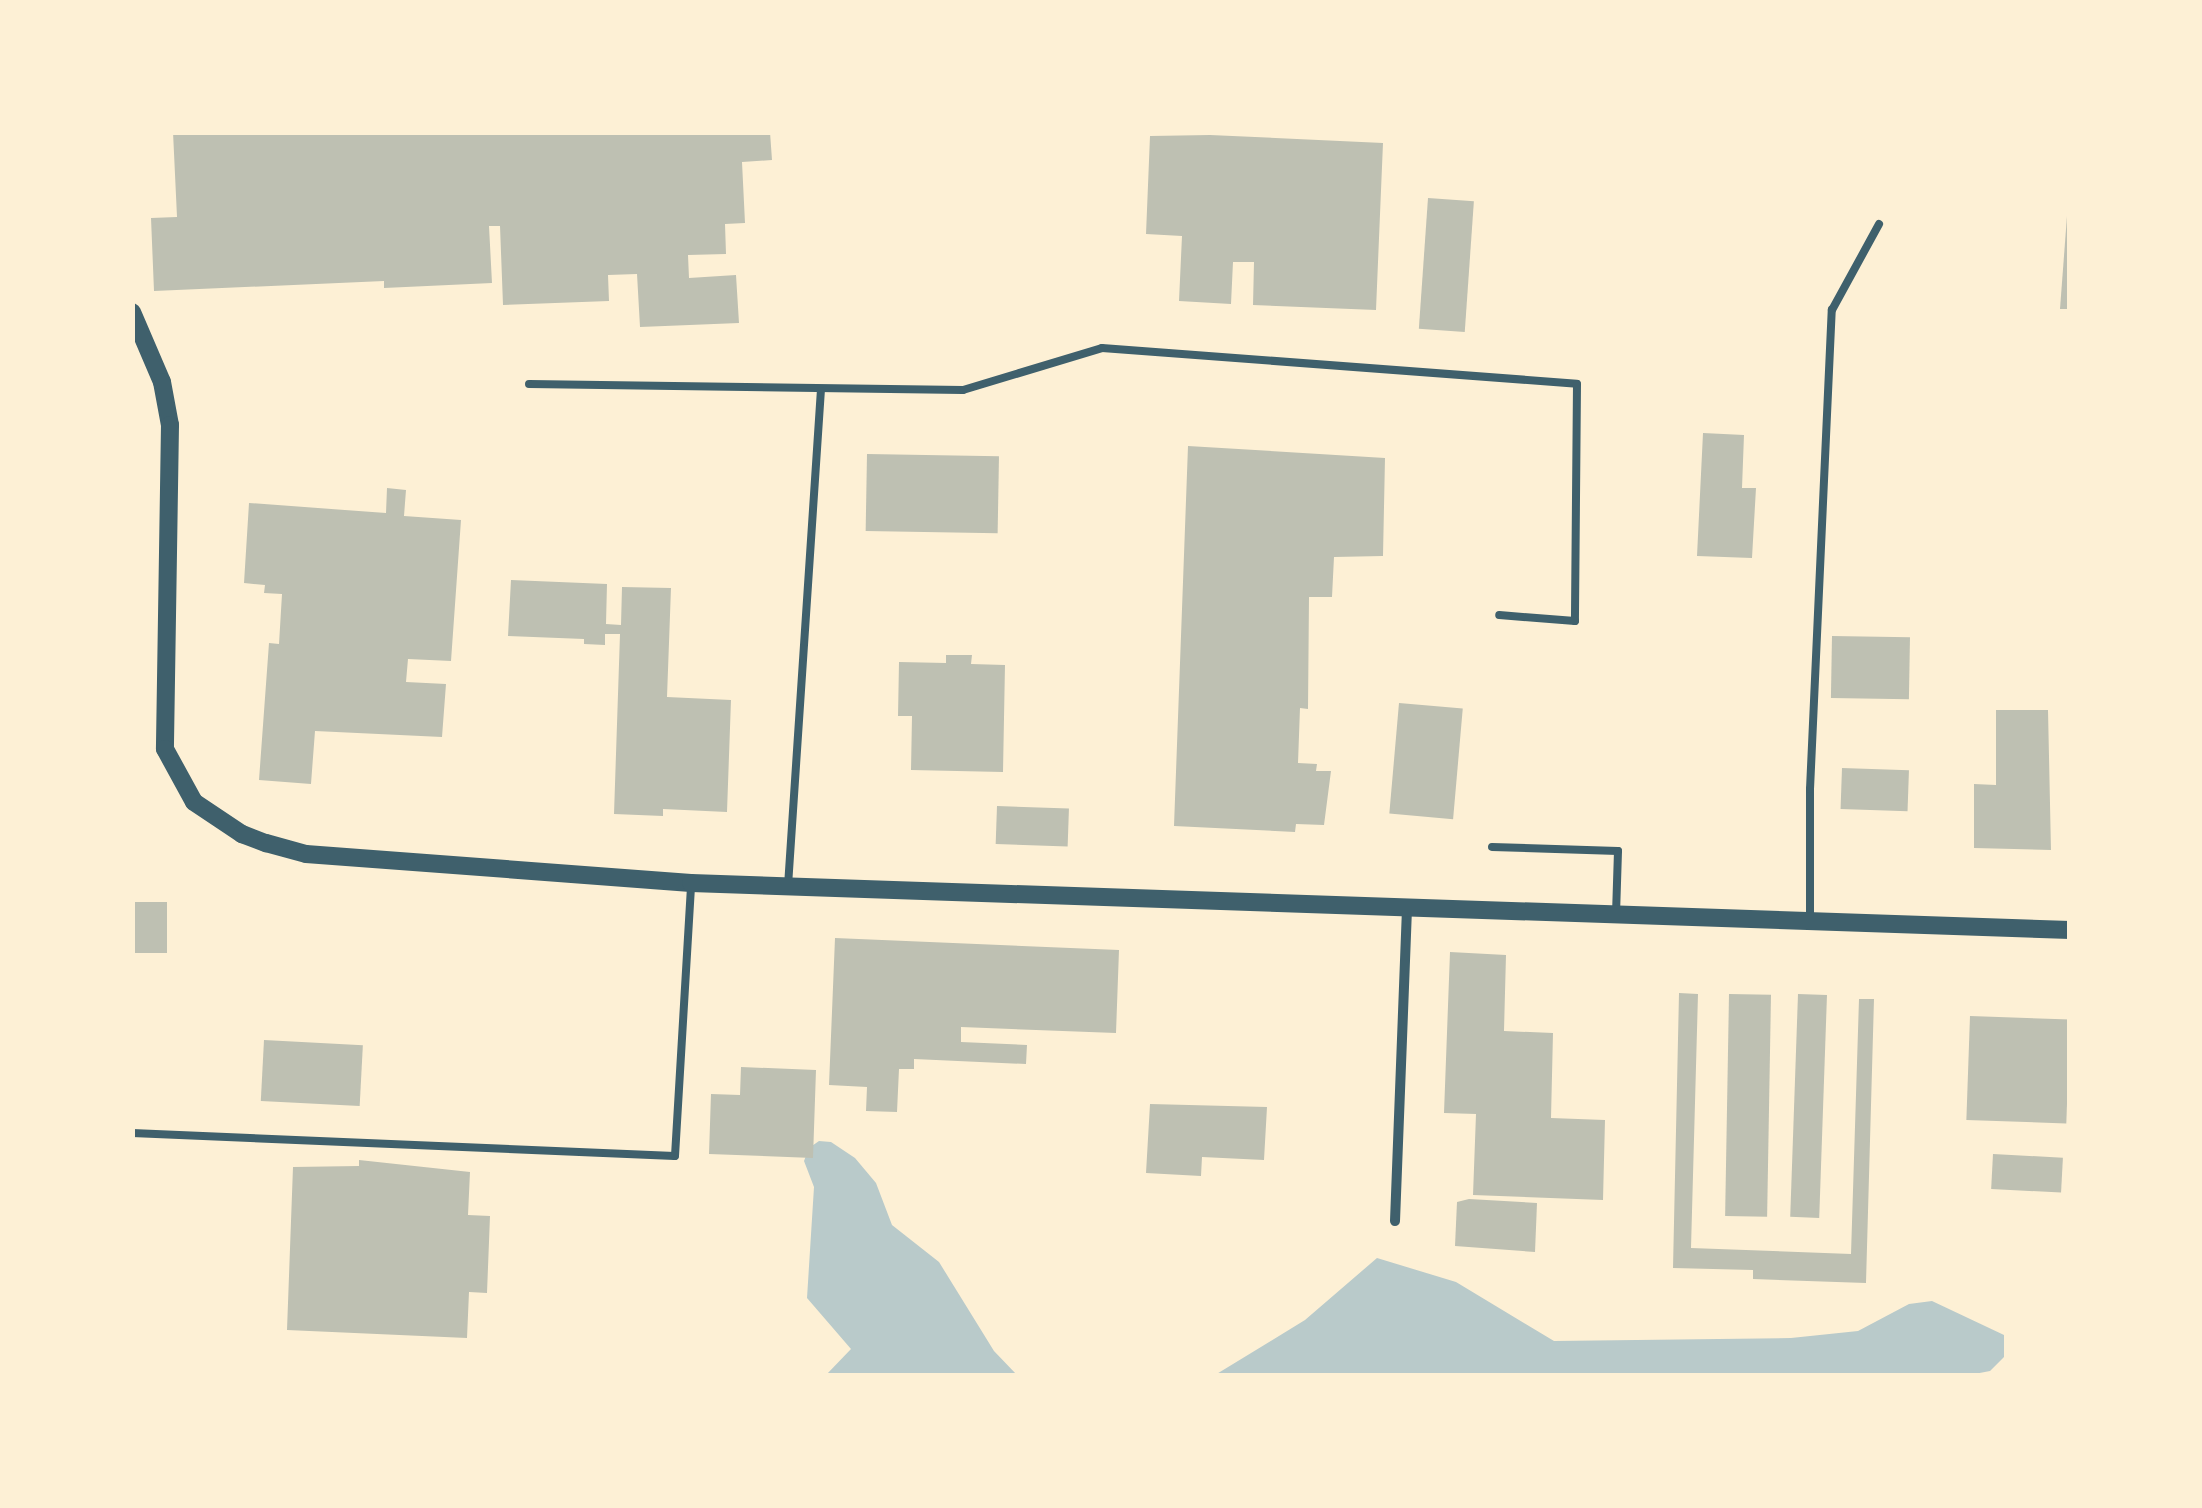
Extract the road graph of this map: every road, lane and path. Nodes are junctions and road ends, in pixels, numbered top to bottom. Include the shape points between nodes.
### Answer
1 (1879, 224) dead end
2 (132, 312) edge
3 (529, 384) dead end
4 (821, 390) junction
5 (1500, 616) dead end
6 (1492, 847) dead end
7 (691, 883) junction
8 (788, 886) junction
9 (1407, 908) junction
10 (1616, 915) junction
11 (1810, 921) junction
12 (2070, 930) edge
13 (132, 1133) edge
14 (1395, 1221) dead end

1 - 11 lane via 1832,310
2 - 7 street via 162,382 170,425 163,732 171,766 194,802 242,834 306,854
3 - 4 lane
4 - 5 lane via 963,390 1102,348 1577,384 1575,621
4 - 8 lane
6 - 10 lane via 1618,851
7 - 8 street
7 - 13 lane via 675,1156
8 - 9 street
9 - 10 street
9 - 14 street
10 - 11 street
11 - 12 street

